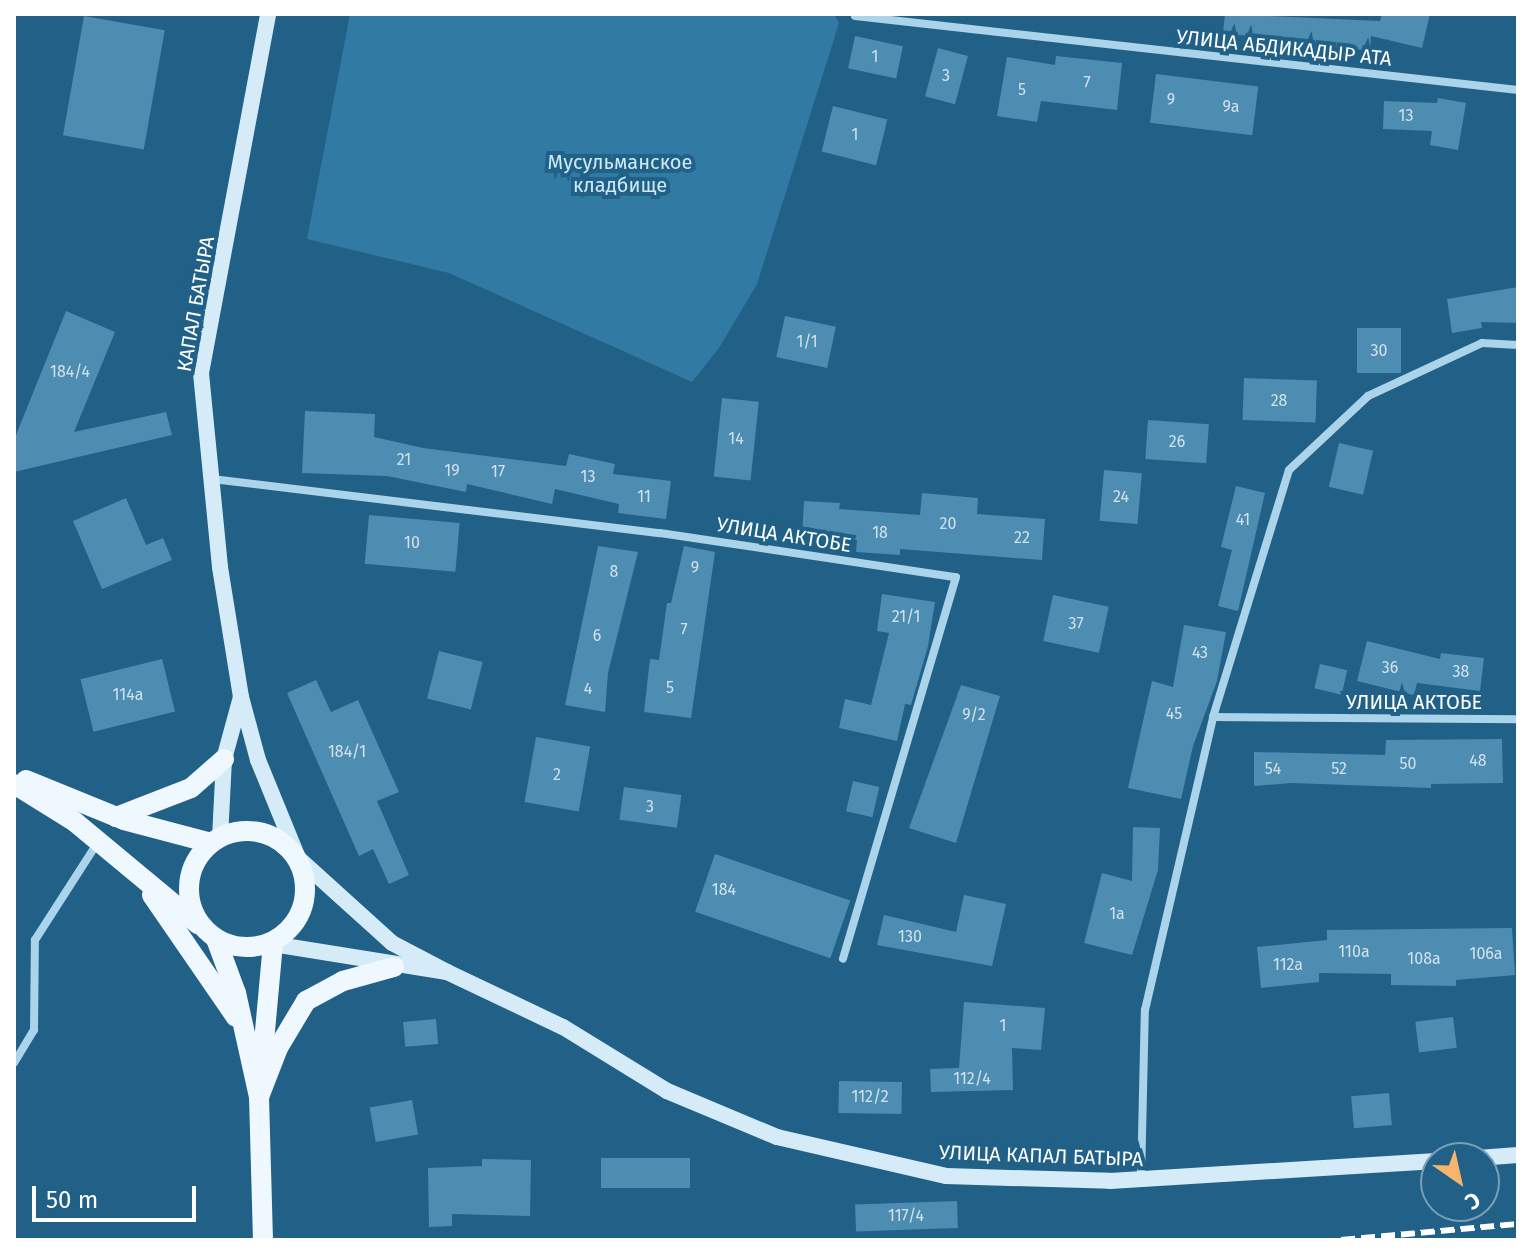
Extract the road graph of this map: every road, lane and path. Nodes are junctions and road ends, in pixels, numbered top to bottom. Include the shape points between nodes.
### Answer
1 (268, 14) edge
2 (855, 16) dead end
3 (1518, 90) edge
4 (1518, 345) edge
5 (212, 479) junction
6 (241, 697) junction
7 (1213, 717) junction
8 (1518, 719) edge
9 (224, 759) junction
10 (14, 775) edge
11 (14, 784) edge
12 (116, 817) junction
13 (216, 840) junction
14 (99, 841) junction
15 (298, 858) junction
16 (136, 872) junction
17 (209, 933) junction
18 (273, 944) junction
19 (843, 959) dead end
20 (394, 967) junction
21 (447, 972) junction
22 (242, 1025) junction
23 (14, 1063) edge
24 (259, 1097) junction
25 (1420, 1162) edge
26 (1141, 1180) junction
27 (263, 1240) edge

1 - 5 main road, КАПАЛ БАТЫРА via 201,373
2 - 3 street, УЛИЦА АБДИКАДЫР АТА
4 - 7 street via 1482,343 1368,396 1289,470
5 - 6 main road, КАПАЛ БАТЫРА
5 - 19 street, УЛИЦА АКТОБЕ via 660,533 956,577
6 - 9 main road, КАПАЛ БАТЫРА
6 - 15 main road, КАПАЛ БАТЫРА via 258,760
7 - 8 street, УЛИЦА АКТОБЕ
7 - 26 street via 1145,1010
9 - 12 main road via 191,788
9 - 13 main road, КАПАЛ БАТЫРА
10 - 12 main road
11 - 14 main road
12 - 13 main road
13 - 15 main road via 247,830 267,834
13 - 17 main road via 198,857 189,883 192,911
14 - 16 main road
14 - 23 street via 35,940 34,1030
15 - 18 main road via 306,897 299,916
15 - 21 main road, УЛИЦА КАПАЛ БАТЫРА via 392,943
16 - 17 main road
16 - 22 main road
17 - 18 main road via 252,948
17 - 22 main road
18 - 20 main road, УЛИЦА КАПАЛ БАТЫРА
18 - 24 main road
20 - 21 main road, УЛИЦА КАПАЛ БАТЫРА
20 - 24 main road via 343,981 306,1001 278,1048
21 - 26 main road, УЛИЦА КАПАЛ БАТЫРА via 563,1027 667,1091 777,1137 946,1176
22 - 24 main road
24 - 27 main road
25 - 26 main road, УЛИЦА КАПАЛ БАТЫРА

